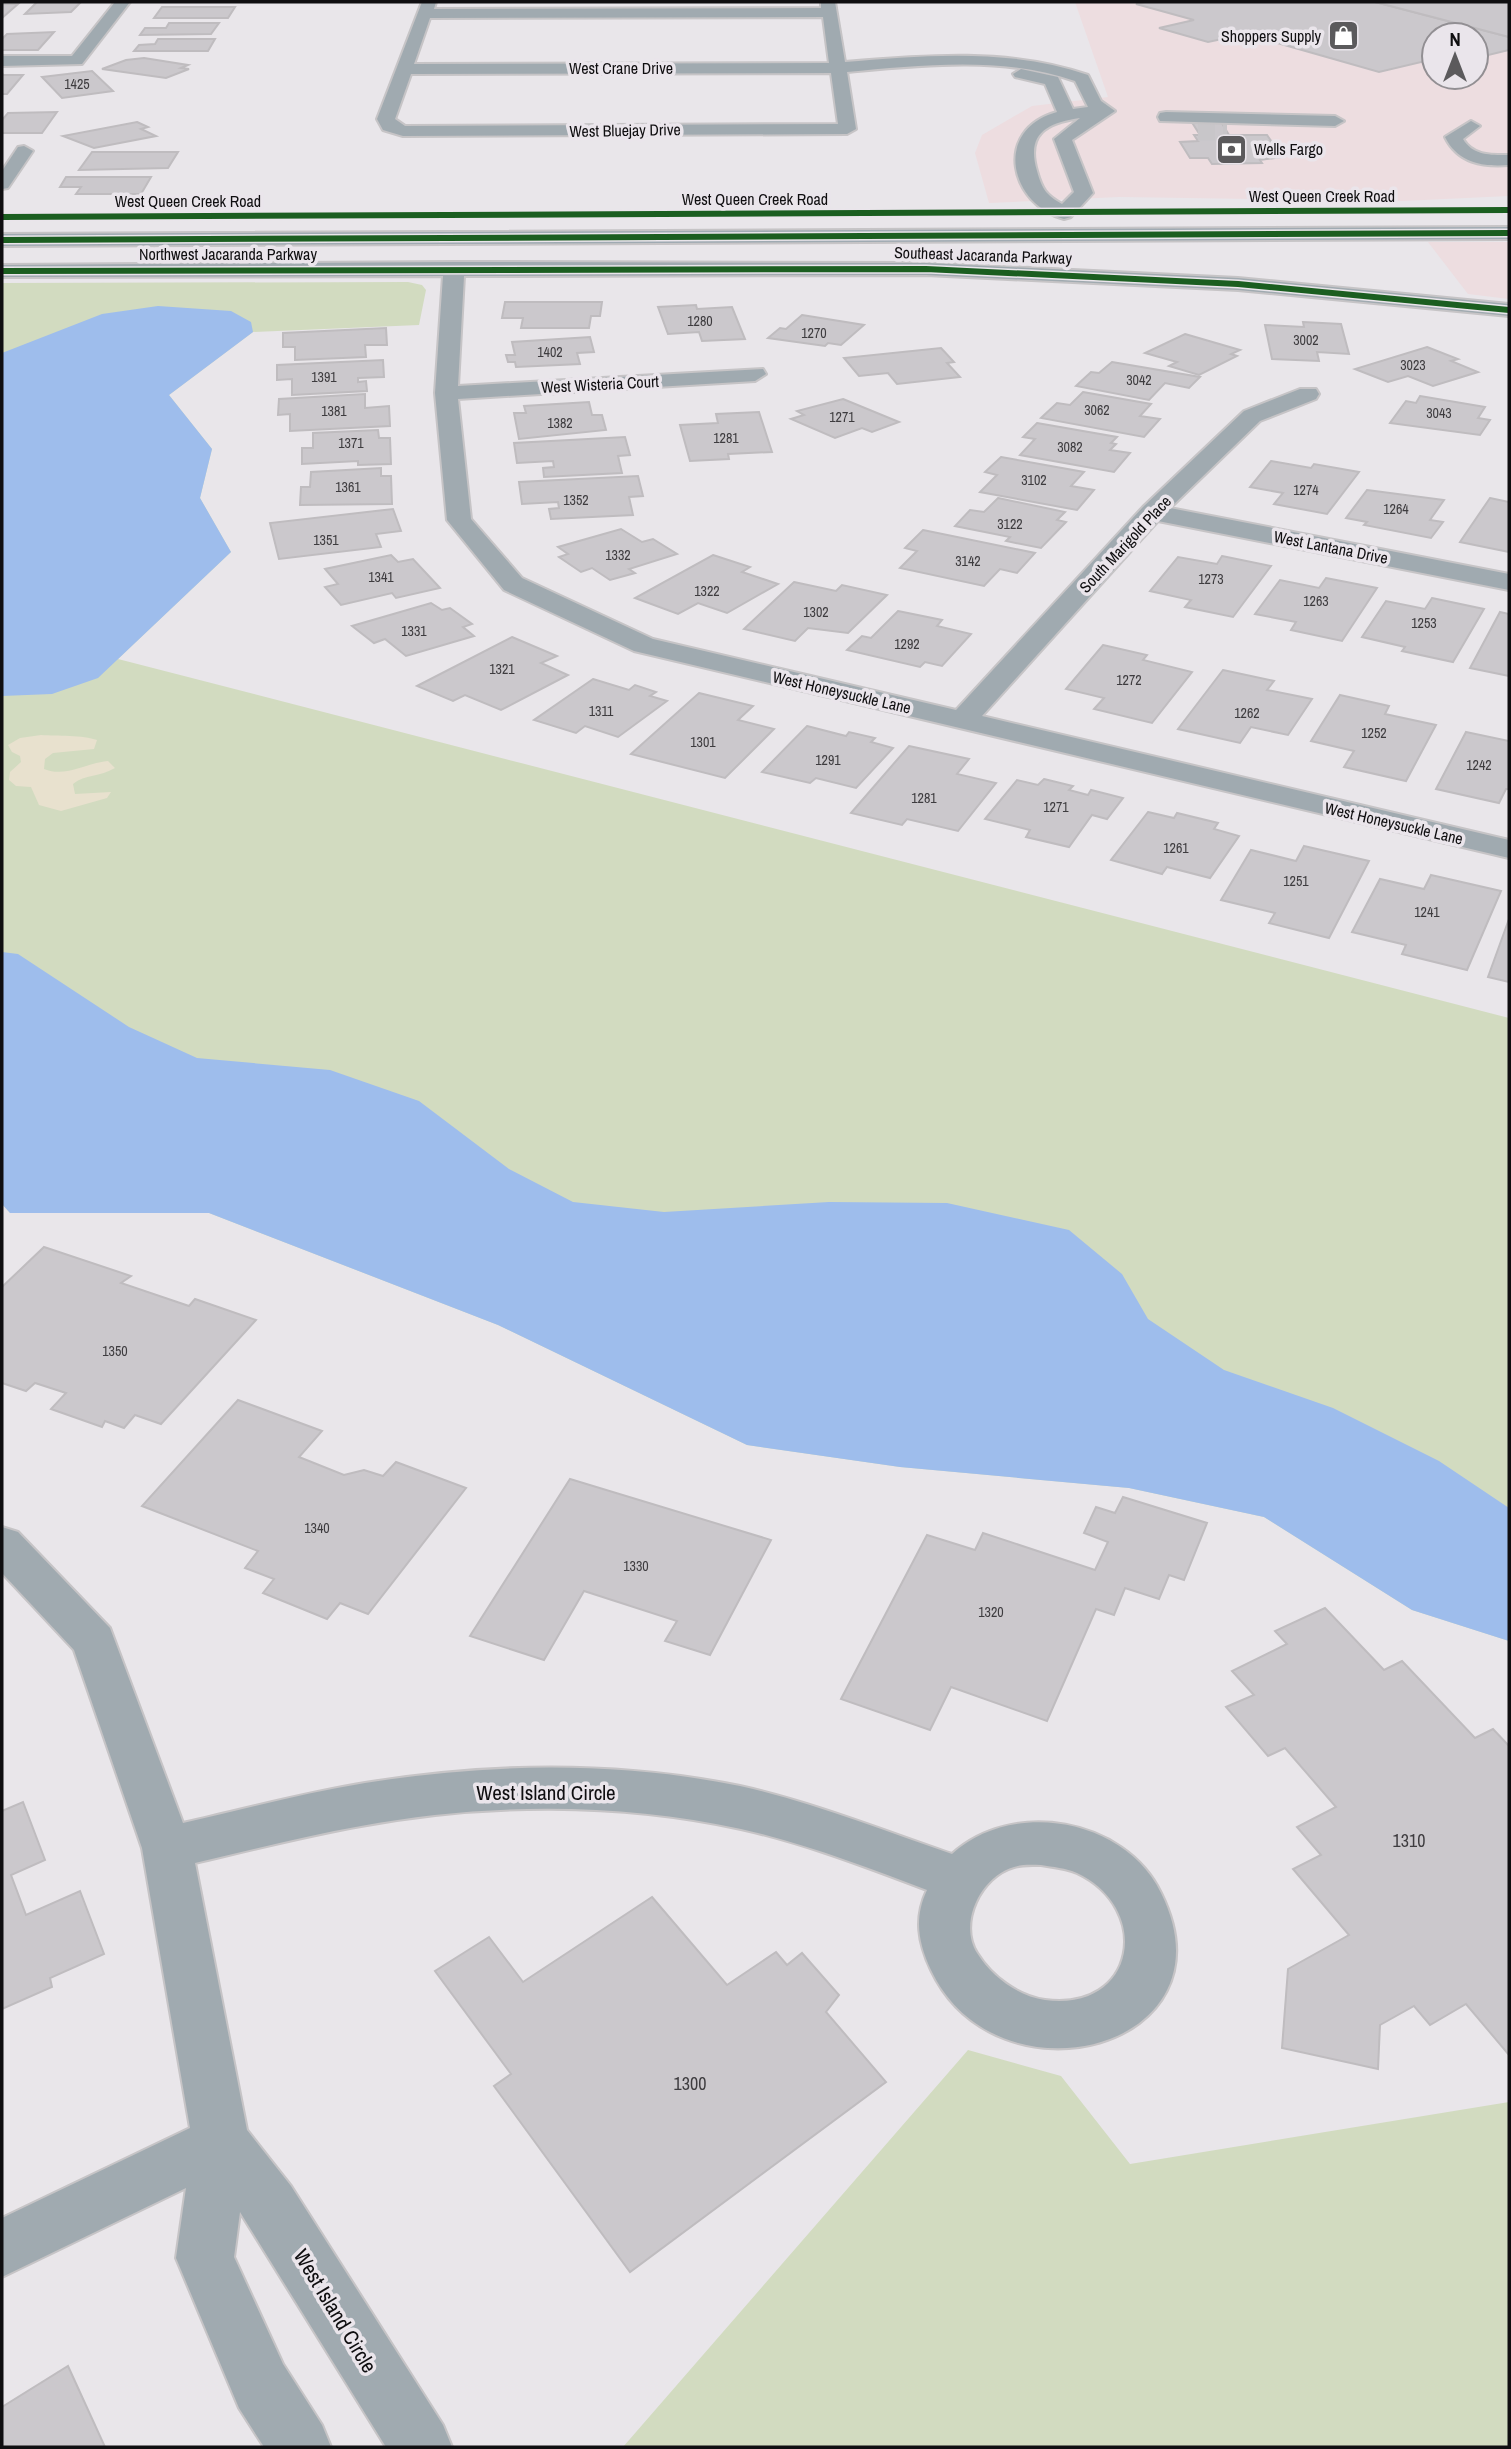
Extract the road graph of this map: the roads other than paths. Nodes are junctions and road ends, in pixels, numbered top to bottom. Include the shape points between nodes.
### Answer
1 (124, 2) edge
2 (828, 7) edge
3 (427, 8) edge
4 (2, 61) edge
5 (837, 68) junction
6 (404, 69) junction
7 (1107, 111) junction
8 (1067, 115) junction
9 (1471, 126) dead end
10 (1196, 128) tunnel mouth
11 (1224, 128) tunnel mouth
12 (2, 151) edge
13 (1509, 160) edge
14 (2, 184) edge
15 (1509, 210) edge
16 (1064, 213) junction
17 (2, 218) edge
18 (1509, 233) edge
19 (1070, 235) junction
20 (2, 240) edge
21 (454, 268) junction
22 (2, 271) edge
23 (1509, 310) edge
24 (755, 374) dead end
25 (446, 393) junction
26 (1308, 394) dead end
27 (1153, 512) junction
28 (1509, 582) edge
29 (962, 721) junction
30 (1509, 849) edge
31 (2, 1544) edge
32 (167, 1848) junction
33 (960, 1879) dead end
34 (221, 2142) junction
35 (2, 2248) edge
36 (300, 2447) edge
37 (421, 2447) edge

1 - 4 street via 76,61
2 - 3 street
2 - 5 street
3 - 6 street
5 - 6 street, West Crane Drive
5 - 6 street, West Bluejay Drive via 847,129 403,131 389,126 386,119
5 - 7 street, West Crane Drive via 1044,65 1082,78 1094,104
5 - 8 street, West Crane Drive via 885,73 1032,74 1052,80
7 - 8 street
7 - 16 street via 1063,139 1084,193
8 - 16 street via 1031,131 1022,154 1036,194
9 - 13 street via 1454,137 1464,152 1480,159
10 - 11 street via 1167,126 1288,117 1338,126
12 - 14 street via 24,151
15 - 16 main road, West Queen Creek Road
16 - 17 main road, West Queen Creek Road
16 - 19 street
18 - 19 main road
19 - 20 main road
21 - 22 street, Northwest Jacaranda Parkway
21 - 23 street, Southeast Jacaranda Parkway via 983,270 1238,284
21 - 25 street, West Honeysuckle Lane
24 - 25 street, West Wisteria Court
25 - 29 street, West Honeysuckle Lane via 458,520 513,584 644,645
26 - 27 street, South Marigold Place via 1252,416
27 - 28 street, West Lantana Drive
27 - 29 street, South Marigold Place
29 - 30 street, West Honeysuckle Lane
31 - 32 street, West Island Circle via 94,1641
32 - 33 street, West Island Circle via 364,1804 466,1793 586,1789 713,1802 828,1833
32 - 34 street, West Island Circle
34 - 35 street
34 - 36 street, West Island Circle via 205,2258 261,2386
34 - 37 street, West Island Circle via 271,2206

